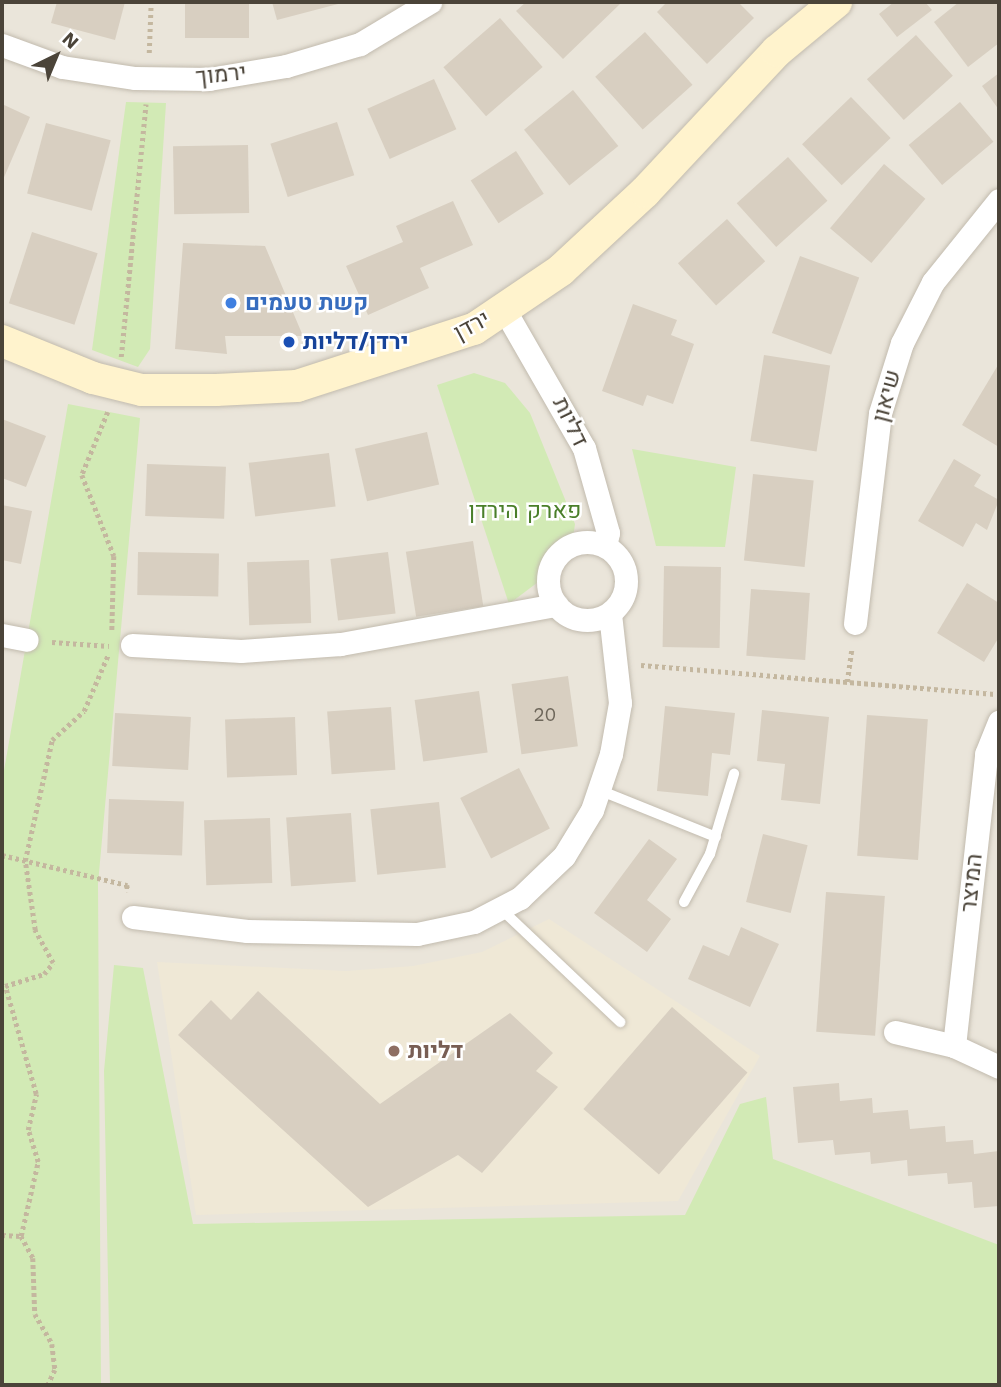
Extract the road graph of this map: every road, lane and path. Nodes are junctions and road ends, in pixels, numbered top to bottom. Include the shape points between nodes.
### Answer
1 (151, 2) edge
2 (430, 2) edge
3 (836, 2) edge
4 (2, 45) edge
5 (148, 78) junction
6 (999, 200) edge
7 (504, 309) junction
8 (2, 341) edge
9 (119, 384) junction
10 (605, 546) junction
11 (556, 605) junction
12 (610, 614) junction
13 (855, 623) joint
14 (2, 635) edge
15 (27, 639) joint
16 (122, 646) junction
17 (616, 663) junction
18 (847, 682) junction
19 (999, 695) edge
20 (999, 721) edge
21 (734, 774) dead end
22 (599, 790) junction
23 (716, 837) junction
24 (2, 855) edge
25 (25, 860) junction
26 (684, 902) dead end
27 (500, 908) junction
28 (133, 917) joint
29 (620, 1022) dead end
30 (895, 1032) dead end
31 (954, 1046) junction
32 (999, 1067) edge
33 (2, 1236) edge
34 (22, 1236) junction
35 (48, 1385) edge

1 - 5 path
2 - 5 street, ירמוך via 360,44 286,66 209,79
3 - 7 street, ירדן via 777,51 626,210 561,270
4 - 5 street, ירמוך via 62,67
5 - 9 path
6 - 13 street, שיאון via 933,282 902,343 880,413
7 - 9 street, ירדן via 474,329 401,358 297,386 154,390
7 - 10 street, דליות via 584,448 608,533
8 - 9 street, ירדן
9 - 16 path via 82,475 114,556
10 - 11 street via 578,543 556,557 548,580
10 - 12 street via 627,578 620,604
11 - 12 street via 575,619
11 - 16 street via 341,643 241,651
12 - 17 street
13 - 18 path
14 - 15 street
15 - 16 path
16 - 25 path via 84,711 52,740
17 - 18 path
17 - 22 street via 620,703
18 - 19 path
20 - 31 street, המיצר via 986,754
21 - 23 lane
22 - 23 lane
22 - 27 street via 564,856
23 - 26 lane
24 - 25 path
25 - 28 path via 127,885
25 - 34 path via 35,930 53,963 44,974 5,986 36,1094 28,1130 38,1161
27 - 28 street via 474,922 417,934 247,931
27 - 29 lane
30 - 31 street
31 - 32 street
33 - 34 path
34 - 35 path via 33,1258 35,1314 52,1344 55,1370

